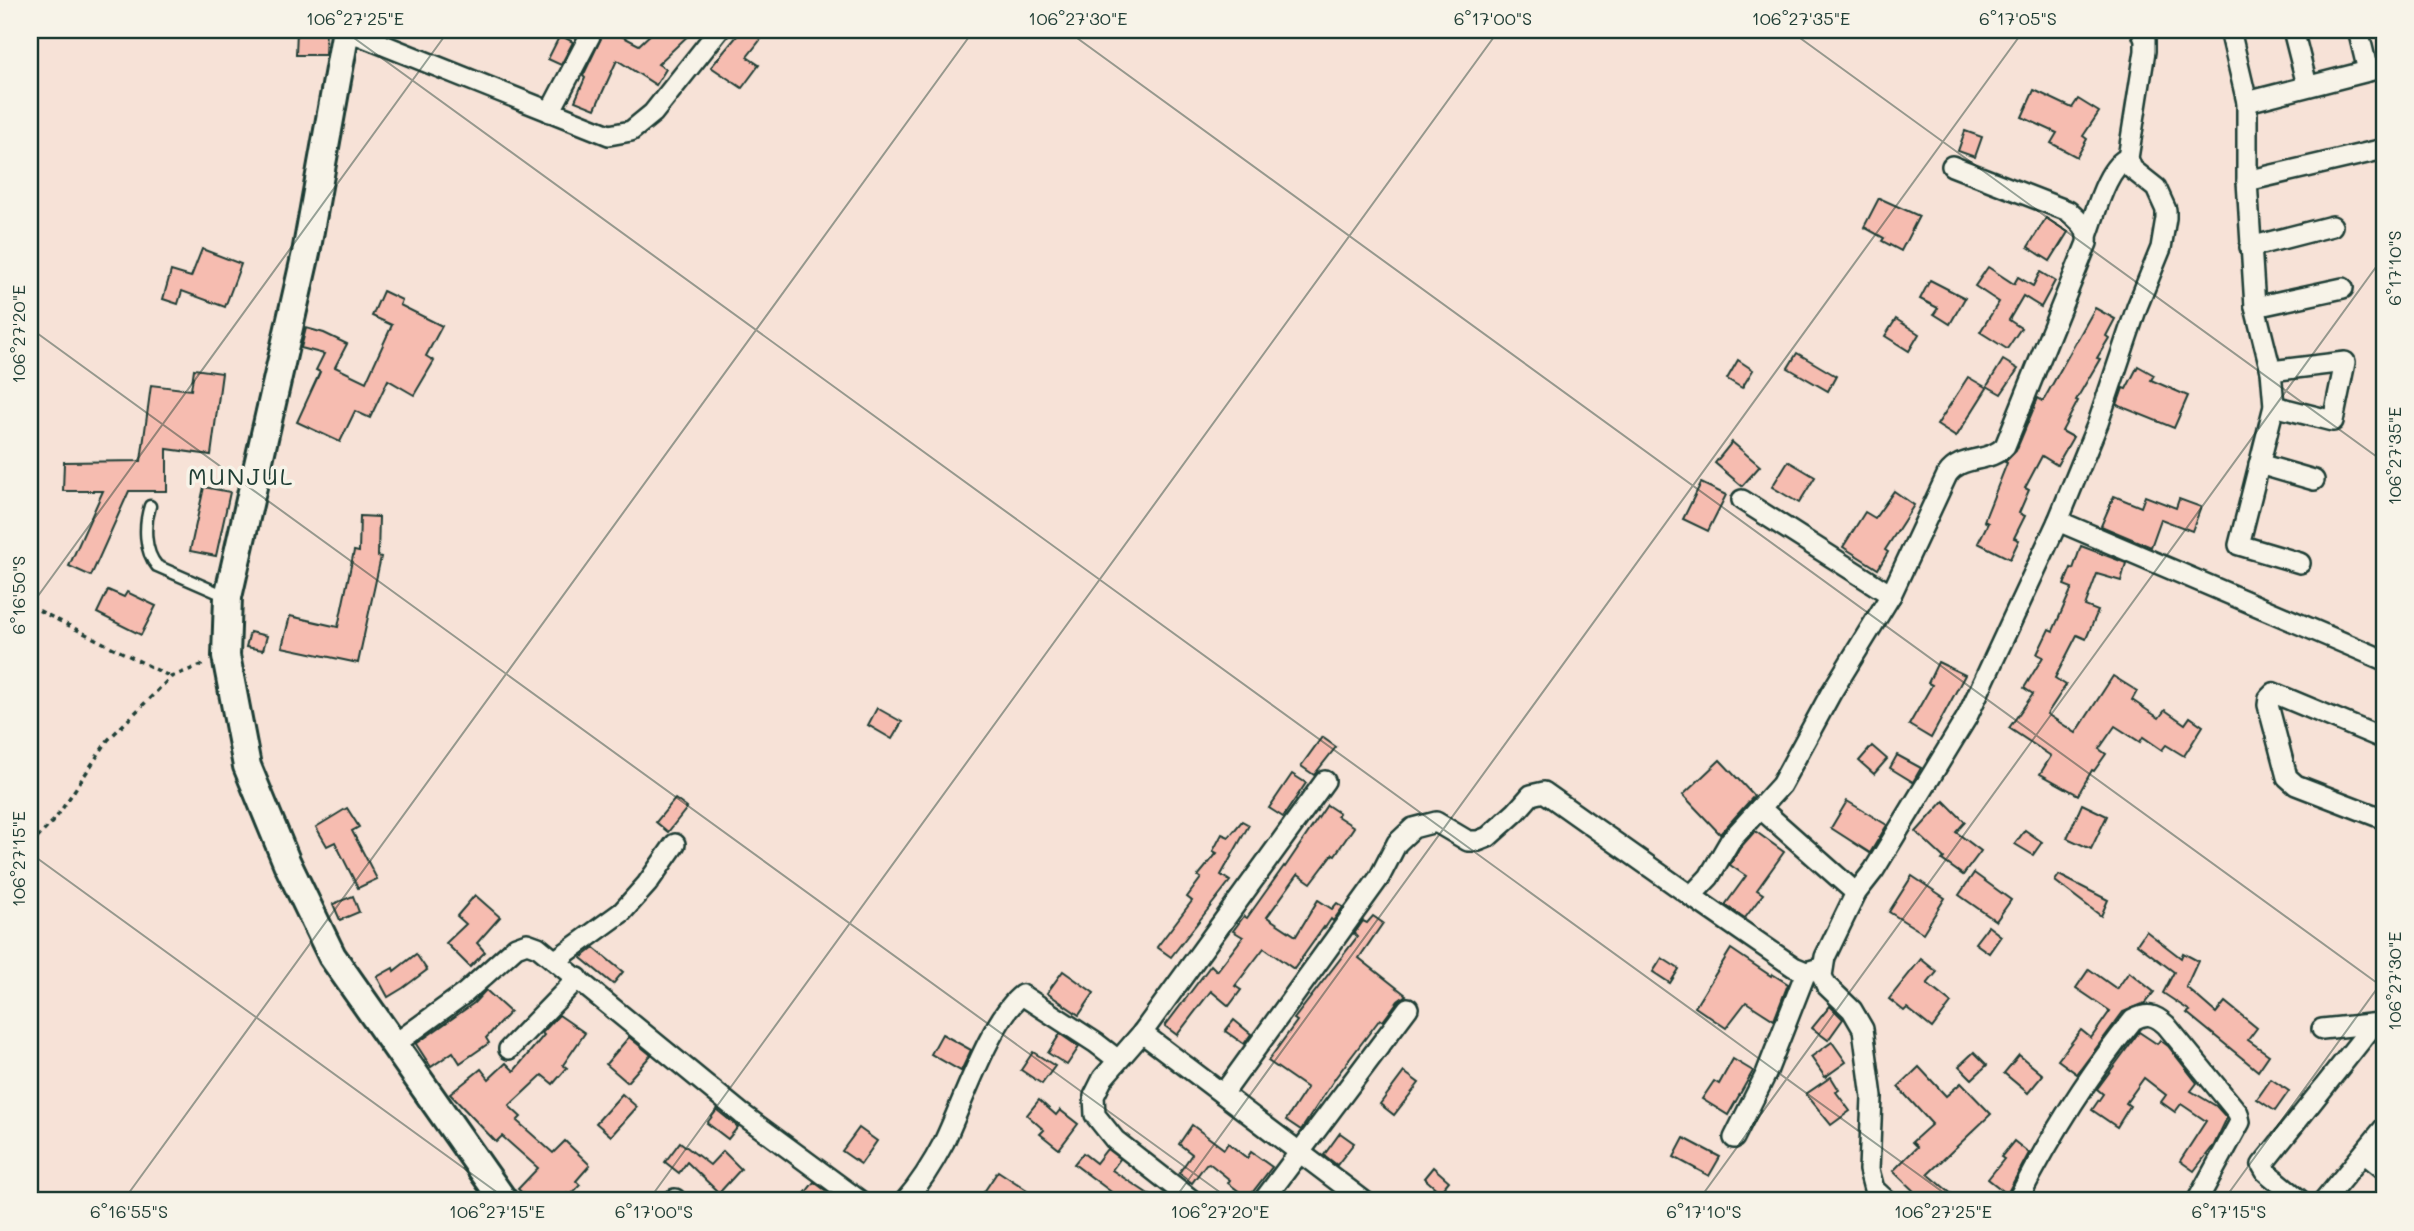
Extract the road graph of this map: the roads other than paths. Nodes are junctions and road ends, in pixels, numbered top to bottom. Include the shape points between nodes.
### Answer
1 (346, 30) edge
2 (593, 30) edge
3 (719, 30) edge
4 (2141, 30) edge
5 (2230, 30) edge
6 (2293, 30) edge
7 (2358, 30) edge
8 (2376, 69) edge
9 (2307, 85) junction
10 (2247, 102) junction
11 (550, 112) junction
12 (2384, 149) edge
13 (2128, 158) junction
14 (1952, 166) dead end
15 (2247, 181) junction
16 (2332, 226) dead end
17 (2088, 233) junction
18 (2250, 247) junction
19 (2343, 288) dead end
20 (2255, 307) junction
21 (2271, 371) junction
22 (2274, 406) junction
23 (2259, 464) junction
24 (2315, 480) dead end
25 (1742, 500) dead end
26 (150, 506) dead end
27 (2057, 521) junction
28 (2301, 563) dead end
29 (1891, 595) junction
30 (228, 597) junction
31 (2384, 660) edge
32 (2384, 739) edge
33 (1325, 780) dead end
34 (1760, 808) junction
35 (2384, 819) edge
36 (675, 844) dead end
37 (1856, 893) junction
38 (1691, 897) junction
39 (556, 960) junction
40 (1814, 970) junction
41 (578, 978) junction
42 (1408, 1008) dead end
43 (2379, 1024) edge
44 (2322, 1029) dead end
45 (1142, 1033) junction
46 (395, 1044) junction
47 (509, 1049) dead end
48 (1118, 1060) junction
49 (1223, 1094) junction
50 (2384, 1128) edge
51 (1734, 1138) dead end
52 (2364, 1153) junction
53 (1300, 1154) junction
54 (2384, 1169) edge
55 (504, 1201) edge
56 (860, 1201) edge
57 (905, 1201) edge
58 (1193, 1201) edge
59 (1263, 1201) edge
60 (1364, 1201) edge
61 (1887, 1201) edge
62 (2017, 1201) edge
63 (2197, 1201) edge
64 (2301, 1201) edge
65 (2324, 1201) edge

1 - 11 street
1 - 30 street via 306,253
2 - 11 street
3 - 11 street via 653,113 631,131 609,135
4 - 13 street via 2145,51
5 - 10 street
6 - 9 street
7 - 8 street
8 - 9 street
9 - 10 street
10 - 15 street
12 - 15 street
13 - 17 street via 2119,161 2111,174
13 - 27 street via 2132,169 2156,188 2166,210 2161,248
14 - 17 street via 2068,211
15 - 18 street
16 - 18 street
17 - 29 street via 2005,446 1999,453 1952,467
18 - 20 street
19 - 20 street
20 - 21 street
21 - 22 street
21 - 22 street via 2345,362 2333,421
22 - 23 street
23 - 24 street
23 - 28 street via 2239,545
25 - 29 street
26 - 30 lane via 150,558 157,566
27 - 31 street
27 - 37 street via 1968,717
29 - 34 street via 1781,785
30 - 46 street via 226,656 247,766 332,956
32 - 35 street via 2274,693 2269,698 2287,777 2296,785
33 - 45 street
34 - 37 street
34 - 38 street
36 - 39 street via 622,912
37 - 40 street
38 - 40 street via 1794,967
38 - 49 street via 1544,792 1531,795 1488,837 1478,841 1468,841 1436,822 1413,828 1397,843 1379,878
39 - 41 street
39 - 46 street via 527,943 516,947
40 - 51 street
40 - 61 street via 1852,1010 1863,1029 1872,1097 1869,1170 1874,1189
41 - 47 street
41 - 56 street via 742,1114
42 - 53 street
43 - 44 street
43 - 64 street via 2262,1165
45 - 48 street
45 - 49 street
46 - 55 street
48 - 57 street via 1022,995 1011,1004 942,1145
48 - 58 street via 1094,1096 1095,1115 1115,1140
49 - 53 street
50 - 52 street
52 - 54 street
52 - 65 street
53 - 59 street
53 - 60 street
62 - 63 street via 2084,1084 2133,1020 2143,1014 2156,1016 2166,1025 2238,1113 2240,1122

